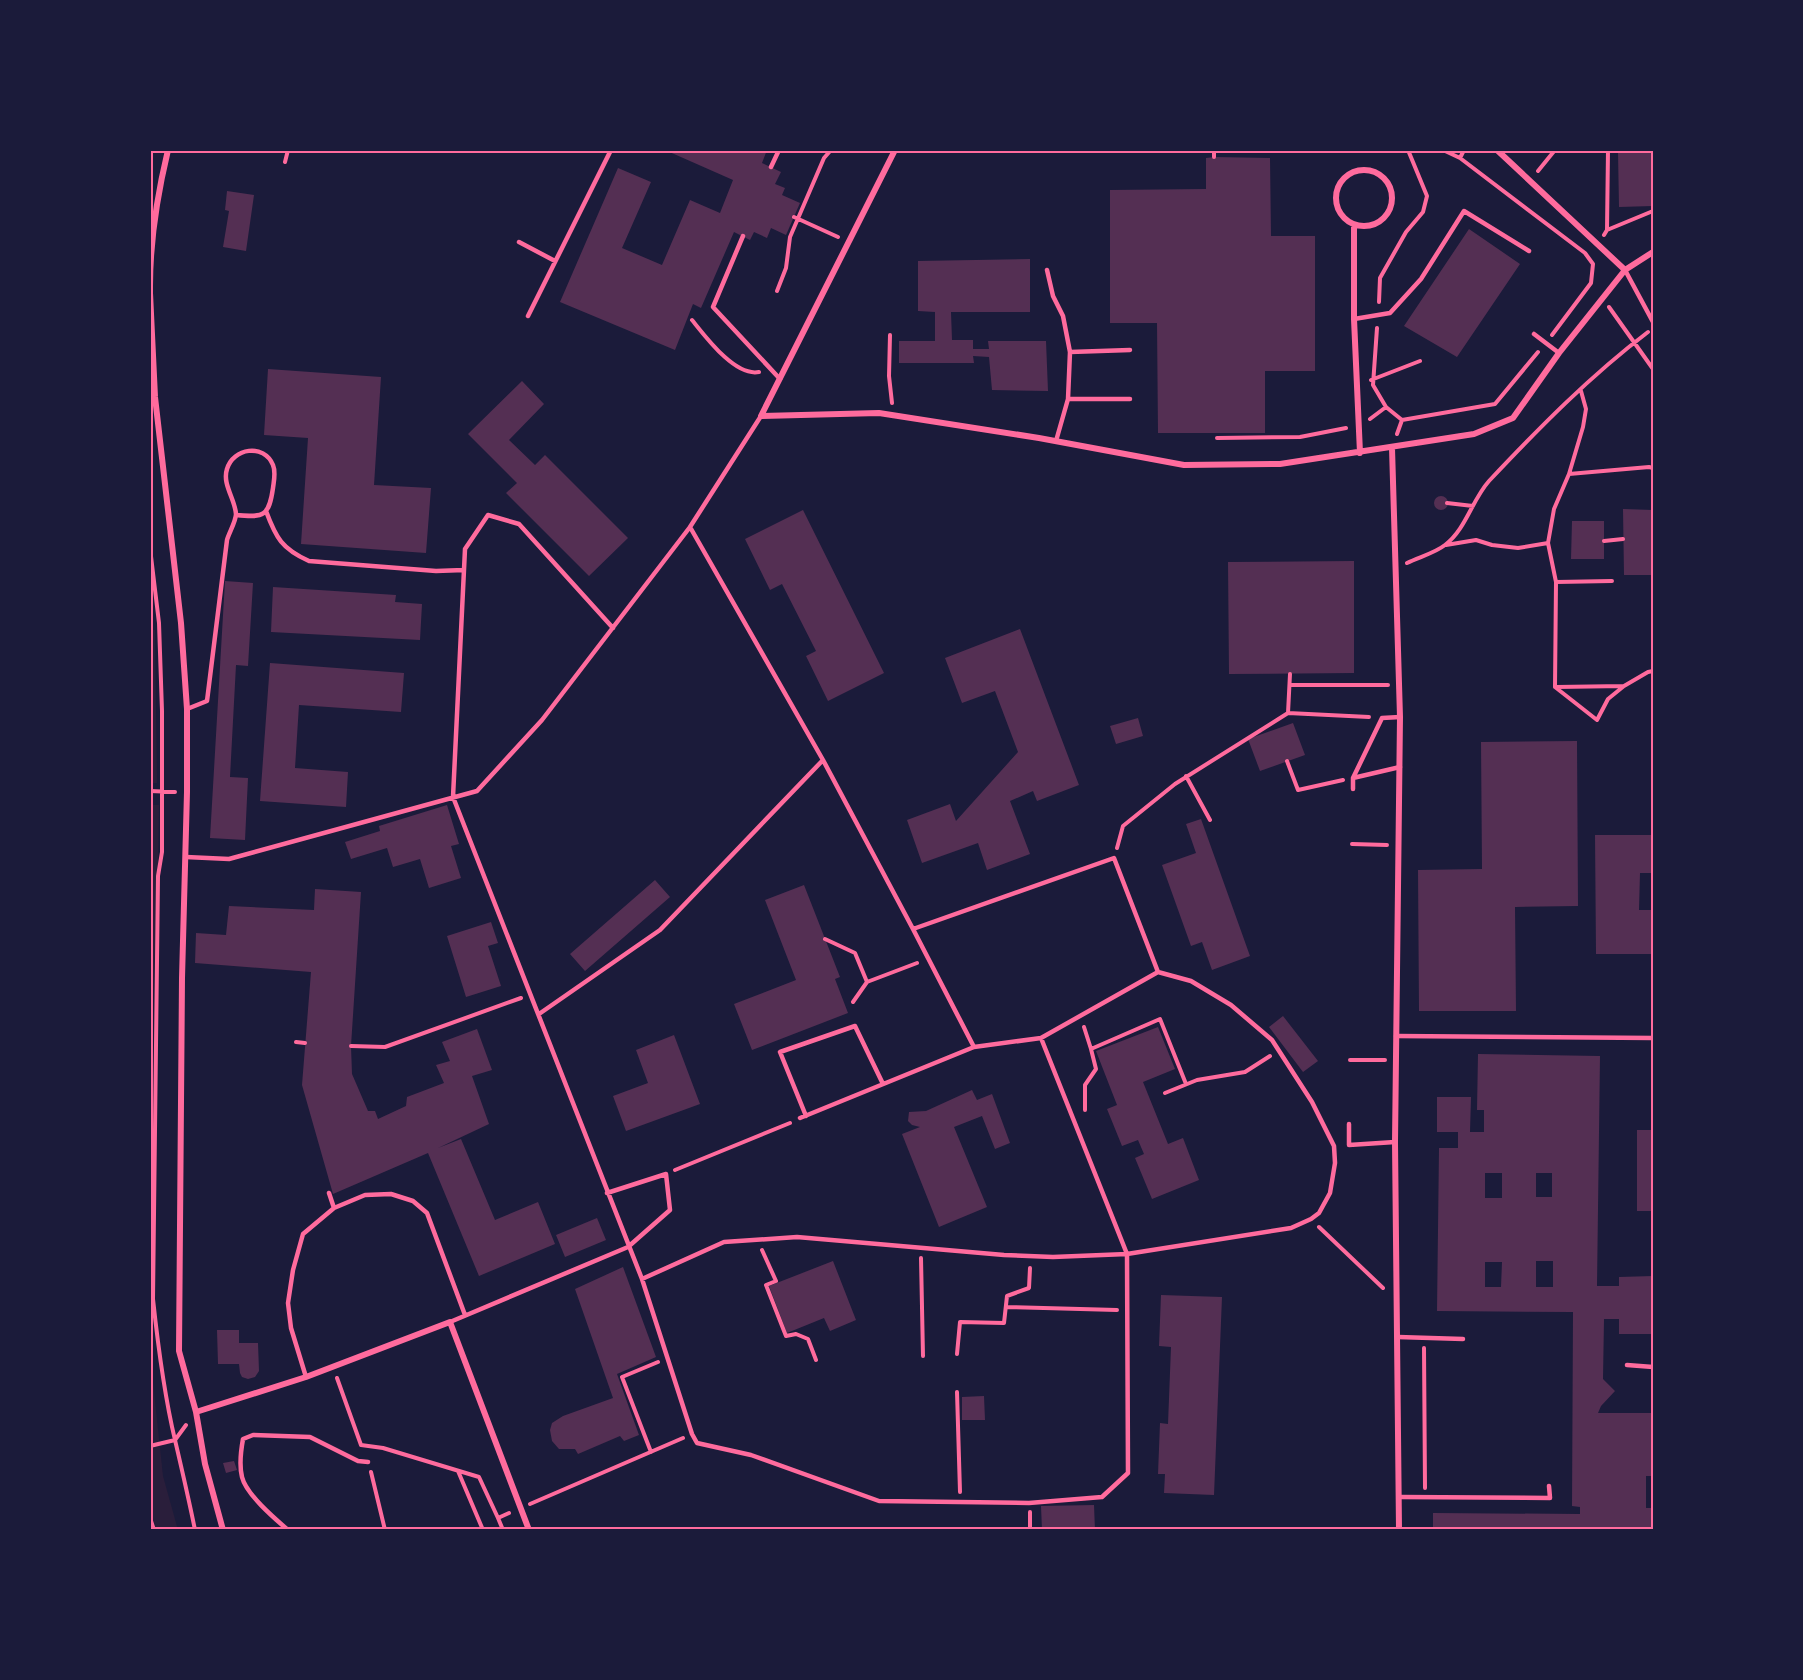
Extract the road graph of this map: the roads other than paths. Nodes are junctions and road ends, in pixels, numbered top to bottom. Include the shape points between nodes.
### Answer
1 (168, 150) edge
2 (611, 150) edge
3 (778, 150) edge
4 (896, 150) edge
5 (1497, 150) edge
6 (771, 167) dead end
7 (1354, 225) junction
8 (743, 236) dead end
9 (519, 242) dead end
10 (1529, 250) dead end
11 (150, 251) edge
12 (1653, 252) edge
13 (555, 261) junction
14 (1047, 270) dead end
15 (1625, 270) junction
16 (150, 286) edge
17 (150, 293) edge
18 (528, 316) dead end
19 (1354, 319) junction
20 (1653, 322) edge
21 (1534, 334) dead end
22 (1130, 350) dead end
23 (1071, 352) junction
24 (1559, 353) junction
25 (780, 379) junction
26 (1068, 399) junction
27 (1130, 399) dead end
28 (761, 416) junction
29 (1056, 441) junction
30 (1392, 448) junction
31 (1360, 453) junction
32 (266, 511) junction
33 (236, 515) junction
34 (690, 527) junction
35 (464, 570) junction
36 (613, 628) junction
37 (186, 709) junction
38 (1400, 717) junction
39 (823, 760) junction
40 (1400, 767) junction
41 (1353, 778) junction
42 (1353, 789) dead end
43 (453, 797) junction
44 (186, 857) junction
45 (913, 929) junction
46 (1158, 972) junction
47 (538, 1014) junction
48 (1396, 1036) junction
49 (1041, 1038) junction
50 (1653, 1038) edge
51 (974, 1047) junction
52 (883, 1084) junction
53 (1349, 1124) dead end
54 (1395, 1142) junction
55 (328, 1193) dead end
56 (608, 1193) junction
57 (334, 1208) junction
58 (628, 1247) junction
59 (1127, 1254) junction
60 (642, 1279) junction
61 (465, 1315) junction
62 (450, 1322) junction
63 (1398, 1337) junction
64 (1463, 1339) dead end
65 (1627, 1365) dead end
66 (1653, 1367) edge
67 (306, 1377) junction
68 (196, 1412) junction
69 (368, 1462) road end
70 (1549, 1486) dead end
71 (1400, 1497) junction
72 (223, 1530) edge
73 (288, 1530) edge
74 (529, 1530) edge
75 (1399, 1530) edge

1 - 11 street
2 - 13 lane
3 - 6 lane
4 - 25 street
5 - 15 street
7 - 7 street via 1336,205 1338,187 1343,179 1359,170 1377,173 1392,195 1388,214 1373,225
7 - 19 street
8 - 25 lane via 713,307
9 - 13 lane
10 - 19 lane via 1464,211 1421,279 1390,313
11 - 16 street
12 - 15 street
13 - 18 lane
14 - 23 lane
15 - 20 lane
15 - 24 street
17 - 37 street via 154,397 181,623
19 - 31 street
21 - 24 lane
22 - 23 lane
23 - 26 lane
24 - 30 street via 1513,418 1473,434
25 - 28 street
26 - 27 lane
26 - 29 lane
28 - 29 street via 879,413
28 - 34 lane
29 - 31 street via 1184,465 1280,464
30 - 31 street
30 - 38 street
32 - 33 lane via 259,515
32 - 33 lane via 275,473 273,464 265,455 244,450 233,458 225,478
32 - 35 lane via 282,545 309,561
33 - 37 lane via 227,540 207,701
34 - 36 lane
34 - 39 lane
35 - 36 lane via 465,549 488,514 519,524
35 - 43 lane
36 - 43 lane via 542,720 477,791
37 - 44 street
38 - 40 street
38 - 41 lane via 1382,718
39 - 45 lane
39 - 47 lane via 660,930
40 - 41 lane
40 - 48 street
41 - 42 lane
43 - 44 lane via 229,859
43 - 47 lane
44 - 68 street via 179,1351
45 - 46 lane via 1114,858
45 - 51 lane
46 - 49 lane
46 - 59 lane via 1191,981 1231,1005 1272,1040 1334,1146 1335,1163 1330,1193 1319,1213 1291,1228
47 - 56 lane
48 - 50 lane
48 - 54 street
49 - 51 lane
49 - 59 lane
51 - 52 lane
52 - 52 lane via 803,1117 780,1052 855,1026
53 - 54 lane via 1349,1145
54 - 63 street
55 - 57 lane
56 - 58 lane
56 - 58 lane via 666,1174 670,1210
57 - 61 lane via 365,1195 391,1194 413,1201 427,1213
57 - 67 lane via 303,1234 293,1270 288,1303 291,1328
58 - 60 lane
58 - 61 lane
59 - 60 lane via 1030,1256 797,1237 724,1242
59 - 60 lane via 1128,1473 1102,1497 1029,1503 879,1501 751,1455 697,1443
61 - 62 lane
62 - 67 street
62 - 74 street
63 - 64 lane
63 - 71 street
65 - 66 lane
67 - 68 street
68 - 72 street
69 - 73 lane via 358,1461 310,1437 253,1435 243,1439 242,1477 249,1490
70 - 71 lane via 1550,1498
71 - 75 street

